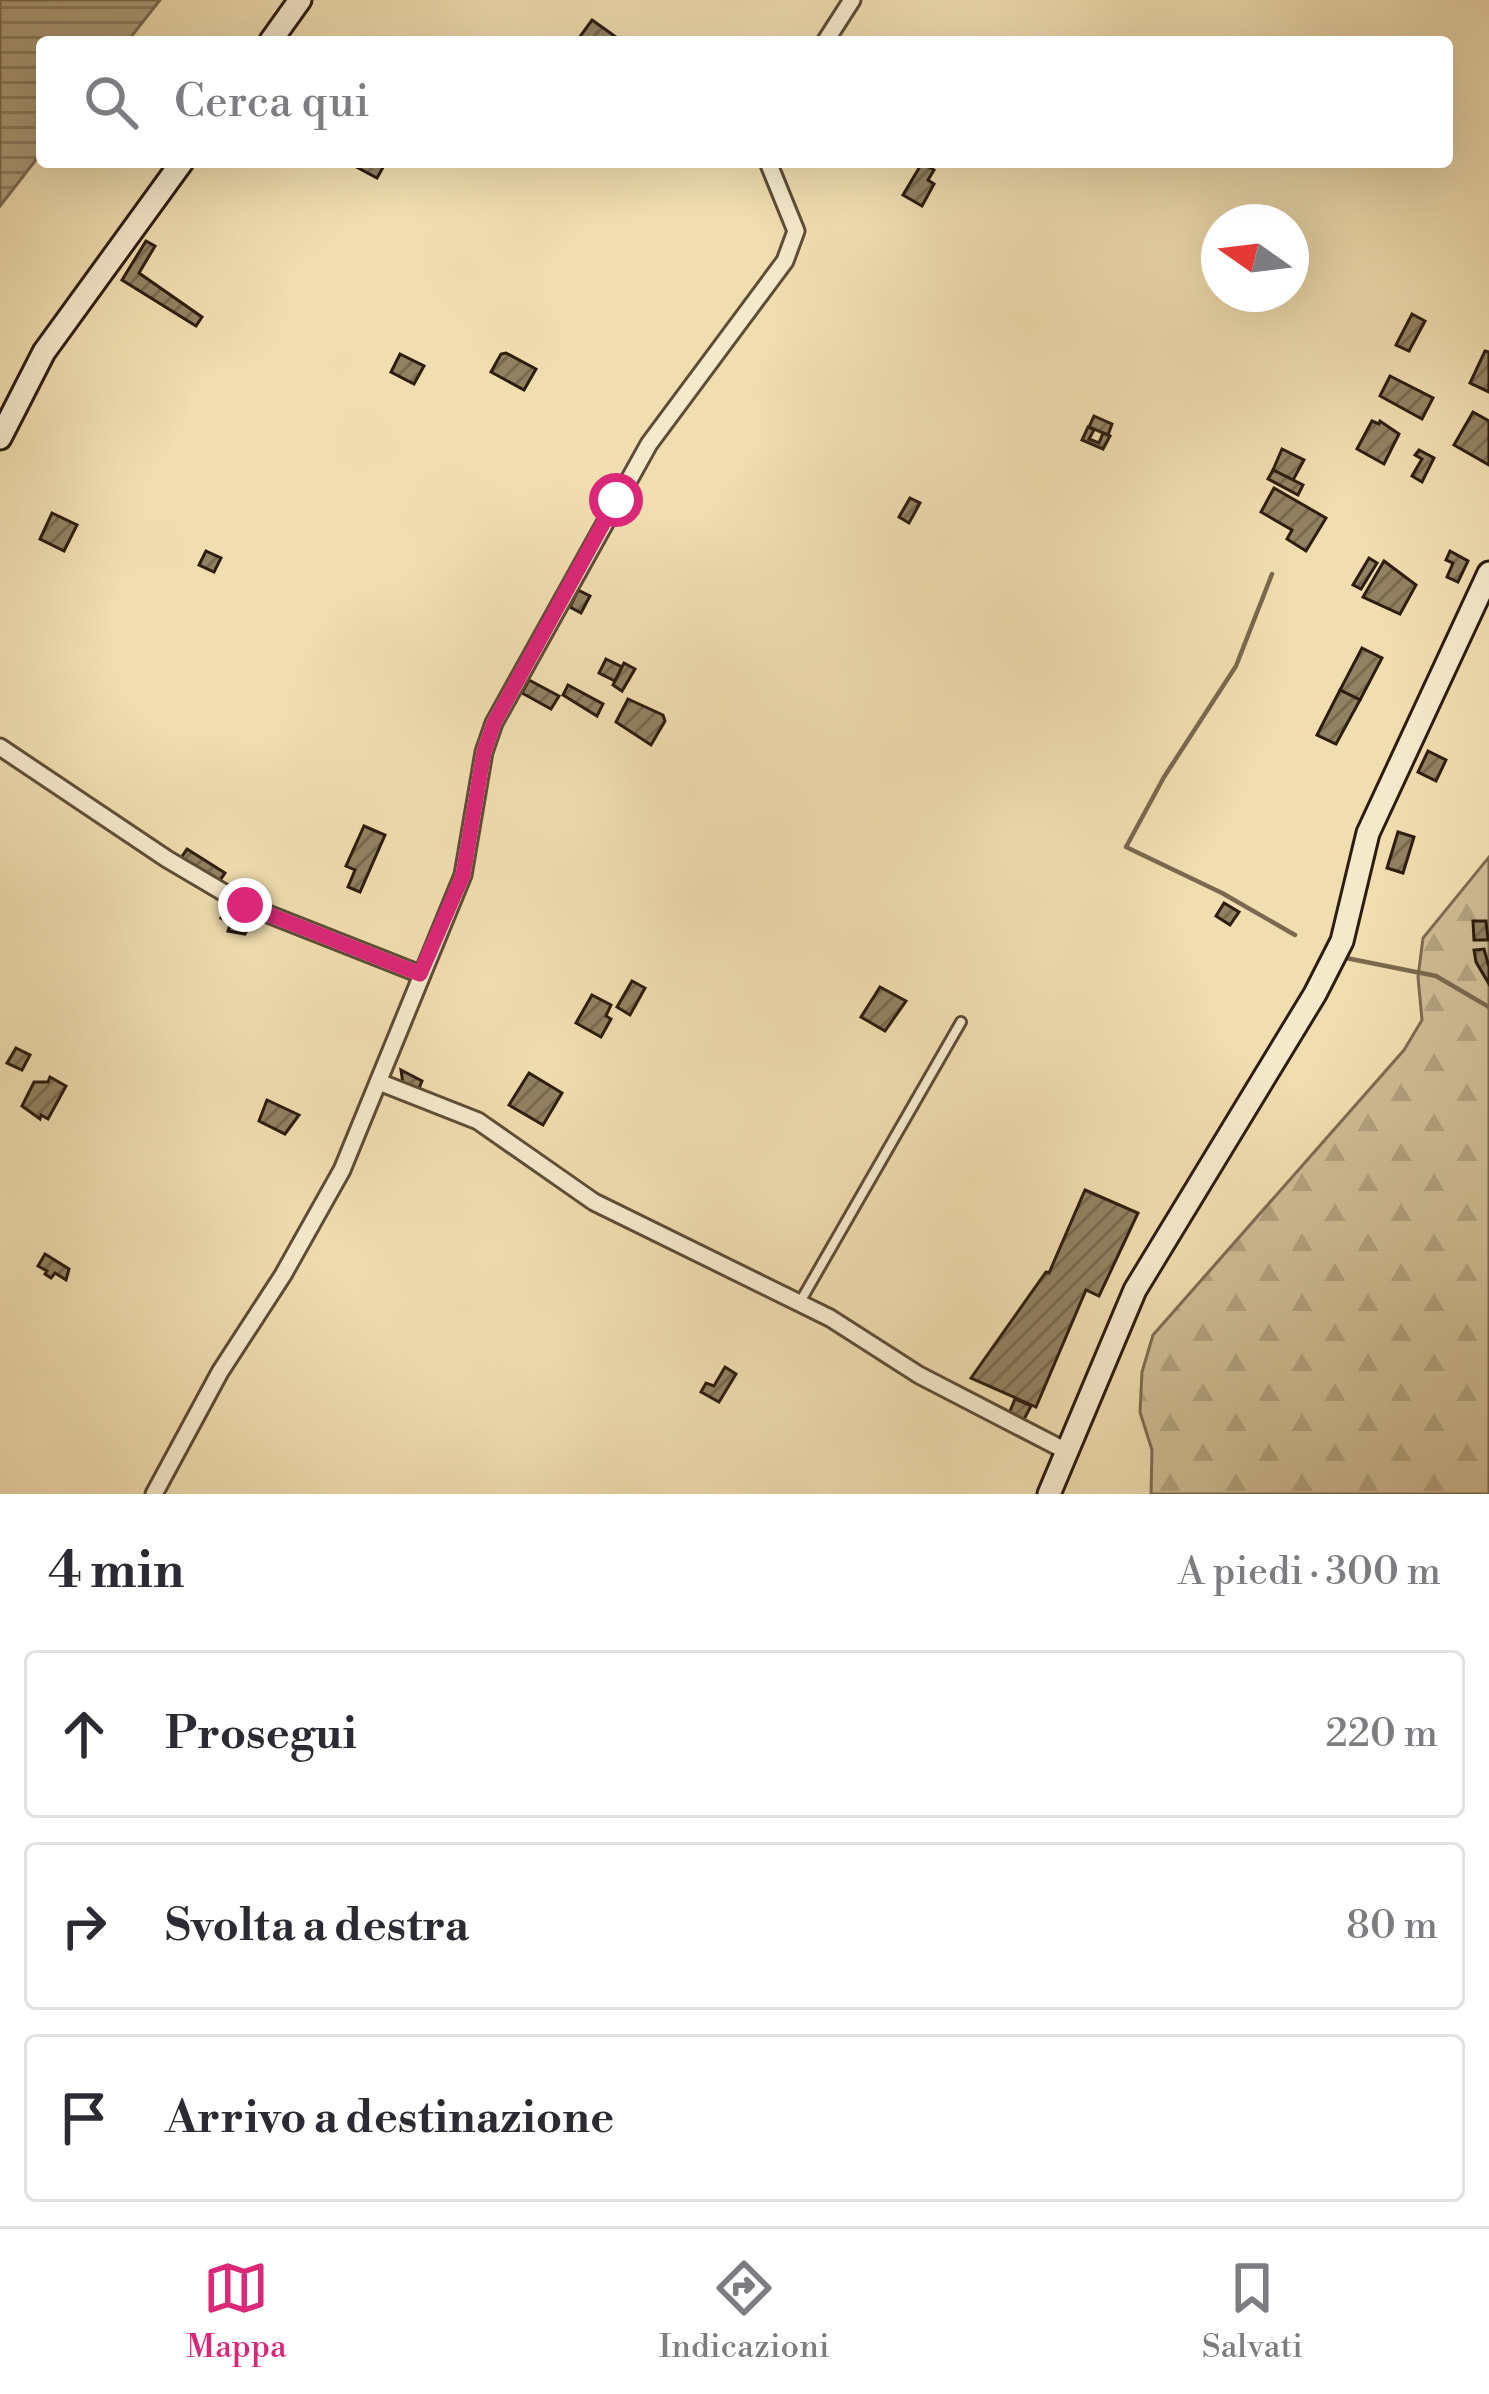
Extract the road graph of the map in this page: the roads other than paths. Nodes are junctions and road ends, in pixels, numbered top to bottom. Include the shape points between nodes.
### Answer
1 (300, 0) edge
2 (852, 0) edge
3 (273, 36) edge
4 (829, 36) edge
5 (178, 168) edge
6 (770, 168) edge
7 (0, 438) edge
8 (1489, 572) edge
9 (0, 747) edge
10 (420, 974) junction
11 (961, 1022) dead end
12 (379, 1082) junction
13 (798, 1304) junction
14 (1066, 1450) junction
15 (154, 1494) edge
16 (1048, 1494) edge

1 - 3 main road
2 - 4 street
5 - 7 main road via 44,352
6 - 10 street via 794,242 649,444 494,723 463,875
8 - 14 main road via 1368,833 1342,941 1135,1290
9 - 10 street via 245,905
10 - 12 street
11 - 13 lane
12 - 13 street via 478,1120 594,1202
12 - 15 street via 342,1170
13 - 14 street
14 - 16 main road

